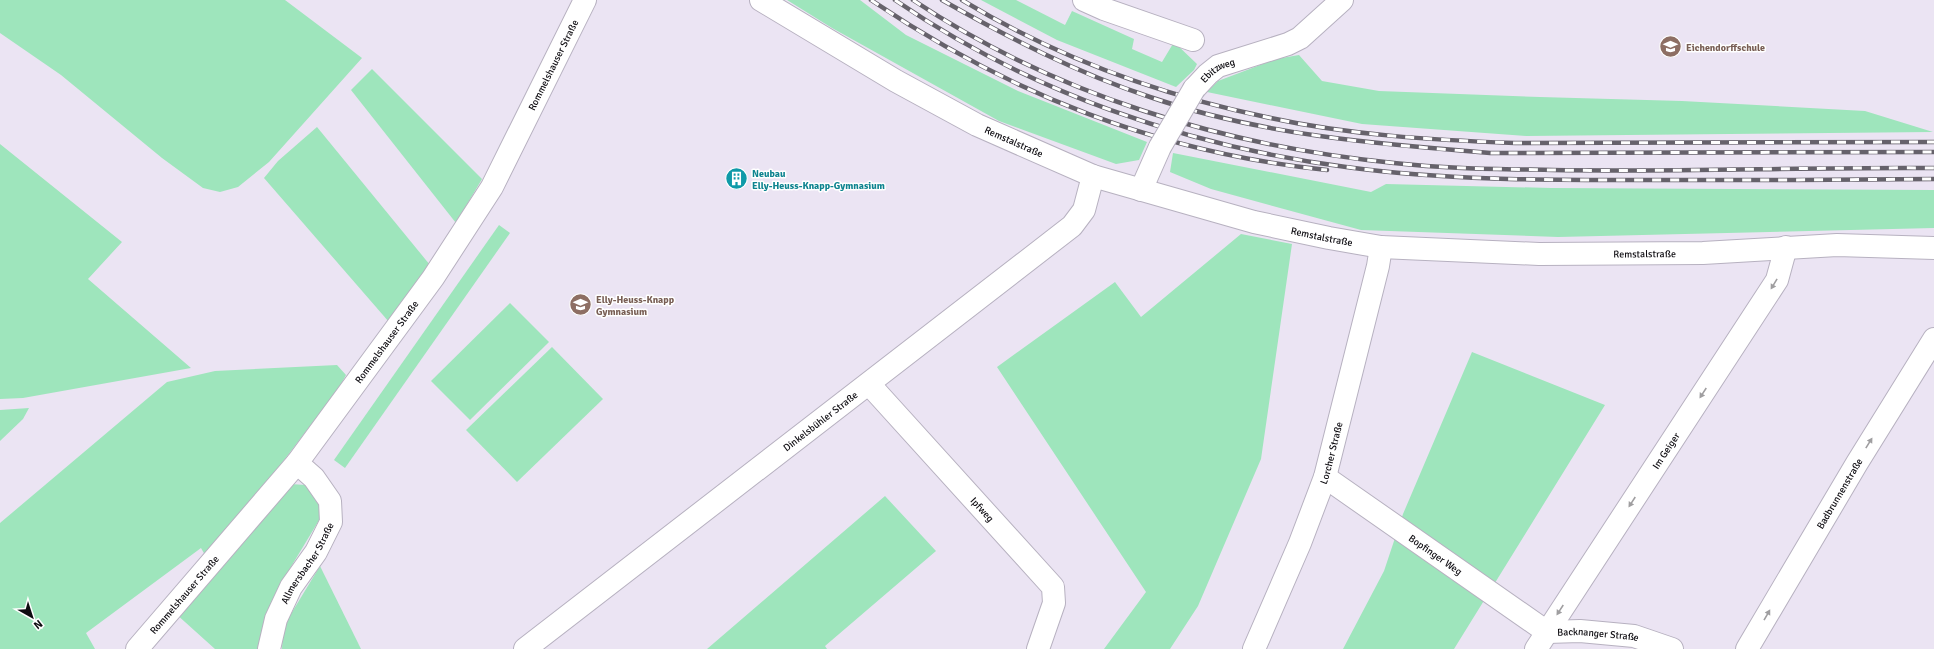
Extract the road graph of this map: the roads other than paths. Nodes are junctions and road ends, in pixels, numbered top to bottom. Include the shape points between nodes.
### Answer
1 (585, 0) edge
2 (761, 0) edge
3 (1084, 0) edge
4 (1342, 0) edge
5 (1193, 40) dead end
6 (1093, 176) junction
7 (1141, 190) junction
8 (1381, 247) junction
9 (1786, 247) junction
10 (1934, 248) edge
11 (1934, 339) edge
12 (869, 384) junction
13 (297, 463) junction
14 (1325, 477) junction
15 (1541, 640) edge
16 (137, 649) edge
17 (269, 649) edge
18 (525, 649) edge
19 (1038, 649) edge
20 (1254, 649) edge
21 (1672, 649) edge
22 (1747, 649) edge

1 - 13 street, Rommelshauser Straße via 492,187 433,278
2 - 6 street, Remstalstraße via 896,81 971,121
3 - 5 street
4 - 7 street, Ebitzweg, bridge via 1300,38 1218,66 1208,74 1194,89 1160,147
6 - 7 street, Remstalstraße
6 - 12 street, Dinkelsbühler Straße via 1084,210 1072,226
7 - 8 street, Remstalstraße via 1254,222
8 - 9 street, Remstalstraße via 1539,254 1703,253
8 - 14 street, Lorcher Straße
9 - 10 street, Remstalstraße via 1837,245
9 -> 15 street, Im Geiger via 1777,280
22 -> 11 street, Badbrunnenstraße
12 - 18 street, Dinkelsbühler Straße
12 - 19 street, Ipfweg via 1053,587 1054,603
13 - 16 street, Rommelshauser Straße
13 - 17 street, Allmersbacher Straße via 314,478 330,501 331,522 316,552 291,587 276,619
14 - 15 street, Bopfinger Weg
14 - 20 street, Lorcher Straße via 1300,543
15 - 21 street, Backnanger Straße via 1580,631 1634,636

